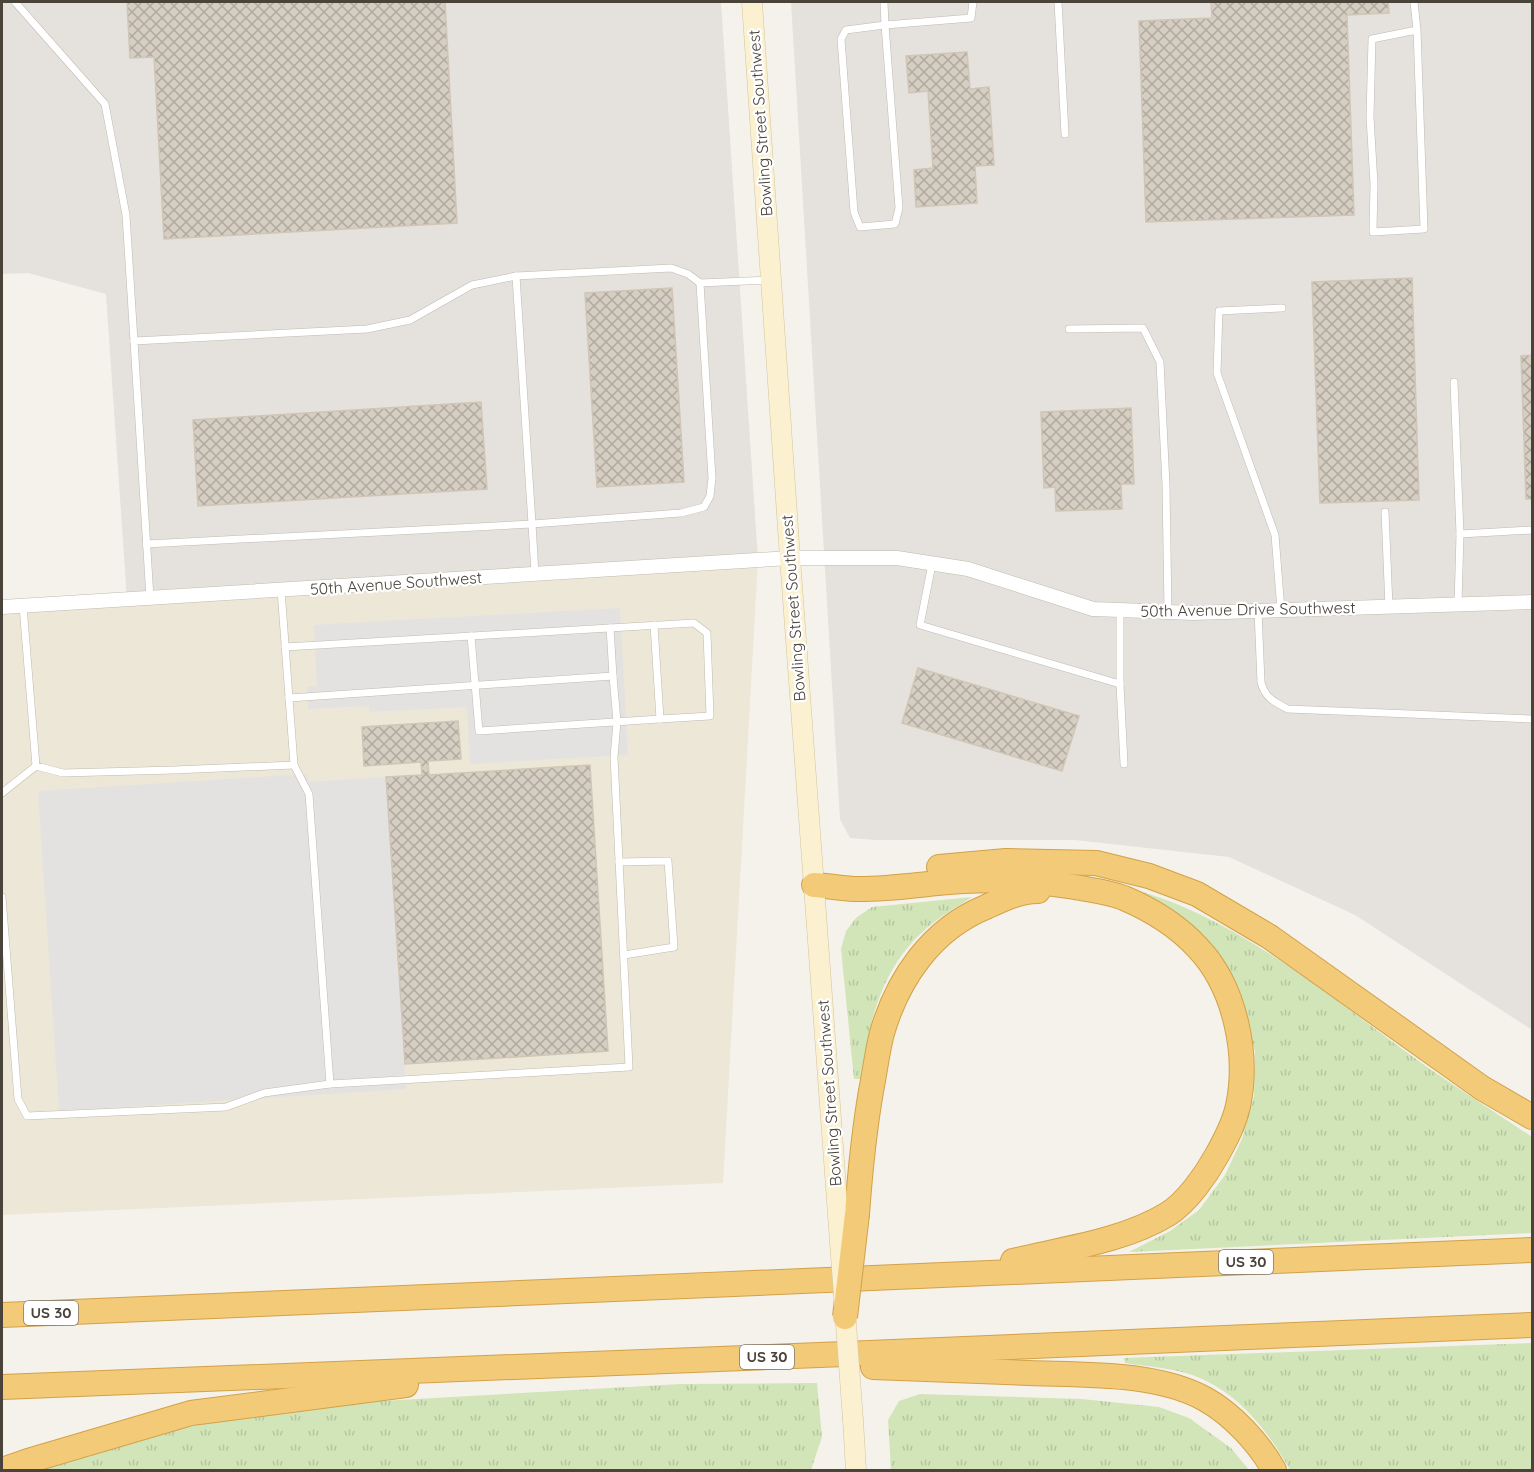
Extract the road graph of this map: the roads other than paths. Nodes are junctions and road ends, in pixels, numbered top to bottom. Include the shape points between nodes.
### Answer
1 (15, 2) edge
2 (752, 2) edge
3 (884, 2) edge
4 (973, 2) edge
5 (1058, 2) edge
6 (1414, 2) edge
7 (885, 25) junction
8 (1417, 30) junction
9 (1065, 134) dead end
10 (516, 276) junction
11 (770, 280) junction
12 (700, 284) junction
13 (1282, 308) dead end
14 (1069, 329) dead end
15 (134, 341) junction
16 (1454, 382) dead end
17 (1385, 512) dead end
18 (532, 524) junction
19 (1533, 530) edge
20 (1460, 534) junction
21 (146, 544) junction
22 (790, 558) junction
23 (932, 564) junction
24 (535, 574) junction
25 (281, 590) junction
26 (150, 598) junction
27 (1533, 602) edge
28 (1458, 604) junction
29 (23, 606) junction
30 (2, 607) edge
31 (1389, 607) junction
32 (1120, 610) junction
33 (1281, 610) junction
34 (1258, 611) junction
35 (1168, 612) junction
36 (654, 625) junction
37 (610, 628) junction
38 (471, 636) junction
39 (285, 648) junction
40 (614, 676) junction
41 (1120, 684) junction
42 (475, 686) junction
43 (289, 698) junction
44 (660, 719) junction
45 (1533, 719) edge
46 (617, 722) junction
47 (1124, 764) dead end
48 (294, 765) junction
49 (36, 766) junction
50 (2, 793) edge
51 (619, 862) junction
52 (814, 885) junction
53 (1091, 890) junction
54 (2, 897) edge
55 (624, 954) junction
56 (330, 1084) junction
57 (1533, 1117) edge
58 (848, 1214) junction
59 (1533, 1250) edge
60 (960, 1274) junction
61 (2, 1306) edge
62 (101, 1311) junction
63 (2, 1315) edge
64 (845, 1317) joint
65 (1533, 1325) edge
66 (673, 1360) junction
67 (557, 1365) junction
68 (2, 1387) edge
69 (2, 1470) edge
70 (856, 1470) edge
71 (1274, 1470) edge

1 - 15 lane via 105,104 126,215
2 - 11 main road, Bowling Street Southwest
3 - 7 lane
4 - 7 lane via 971,18
5 - 9 lane
6 - 8 lane
7 - 7 lane via 846,30 842,39 854,212 860,227 895,224 899,208
8 - 8 lane via 1424,229 1373,232 1372,39
10 - 12 lane via 671,268
10 - 15 lane via 472,285 410,320 367,329
10 - 18 lane
11 - 12 lane
11 - 22 main road, Bowling Street Southwest
12 - 18 lane via 712,478 711,496 704,507 681,513
13 - 33 lane via 1219,311 1217,373 1275,535
14 - 35 lane via 1143,328 1160,362
15 - 21 lane
16 - 20 lane
17 - 31 lane
18 - 21 lane
18 - 24 lane
19 - 20 lane
20 - 28 lane
21 - 26 lane
22 - 23 street, 50th Avenue Drive Southwest via 897,558
22 - 24 street, 50th Avenue Southwest
22 - 52 main road, Bowling Street Southwest
23 - 32 street, 50th Avenue Drive Southwest via 968,569 1093,609
23 - 41 lane via 920,625
24 - 25 street, 50th Avenue Southwest
25 - 26 street, 50th Avenue Southwest
25 - 39 lane
26 - 29 street, 50th Avenue Southwest
27 - 28 street, 50th Avenue Drive Southwest
28 - 31 street, 50th Avenue Drive Southwest
29 - 30 street, 50th Avenue Southwest
29 - 49 lane
31 - 33 street, 50th Avenue Drive Southwest
32 - 35 street, 50th Avenue Drive Southwest
32 - 41 lane
33 - 34 street, 50th Avenue Drive Southwest
34 - 35 street, 50th Avenue Drive Southwest
34 - 45 lane via 1264,693 1288,709
36 - 37 lane
36 - 44 lane
36 - 44 lane via 694,623 707,633 711,716
37 - 38 lane
37 - 40 lane
38 - 39 lane
38 - 42 lane
39 - 43 lane
40 - 42 lane
40 - 46 lane
41 - 47 lane
42 - 43 lane
42 - 46 lane via 479,731
43 - 48 lane
44 - 46 lane
46 - 51 lane via 614,757
48 - 49 lane via 63,772
48 - 56 lane via 309,794
49 - 50 lane
51 - 55 lane
51 - 55 lane via 668,861 674,947
52 - 53 highway via 855,889 964,881 1040,881
52 - 57 highway via 856,876 1006,861 1096,863 1149,876 1197,894 1270,937 1482,1088
52 - 58 main road, Bowling Street Southwest
53 - 58 highway via 1023,891 975,911 931,942 911,968 882,1033
53 - 60 highway via 1121,897 1178,929 1200,950 1217,975 1237,1024 1242,1065 1238,1105 1229,1134 1204,1179 1169,1213 1125,1234
54 - 56 lane via 18,1099 27,1116 226,1107 264,1093
55 - 56 lane via 629,1067
58 - 64 highway, bridge
59 - 60 highway, US 30
60 - 62 highway, US 30
61 - 62 highway
62 - 63 highway, US 30
64 - 70 main road, bridge
65 - 66 highway, US 30
66 - 67 highway, US 30
66 - 71 highway via 1102,1376 1158,1382 1205,1399 1239,1425
67 - 68 highway, US 30
67 - 69 highway via 190,1413

